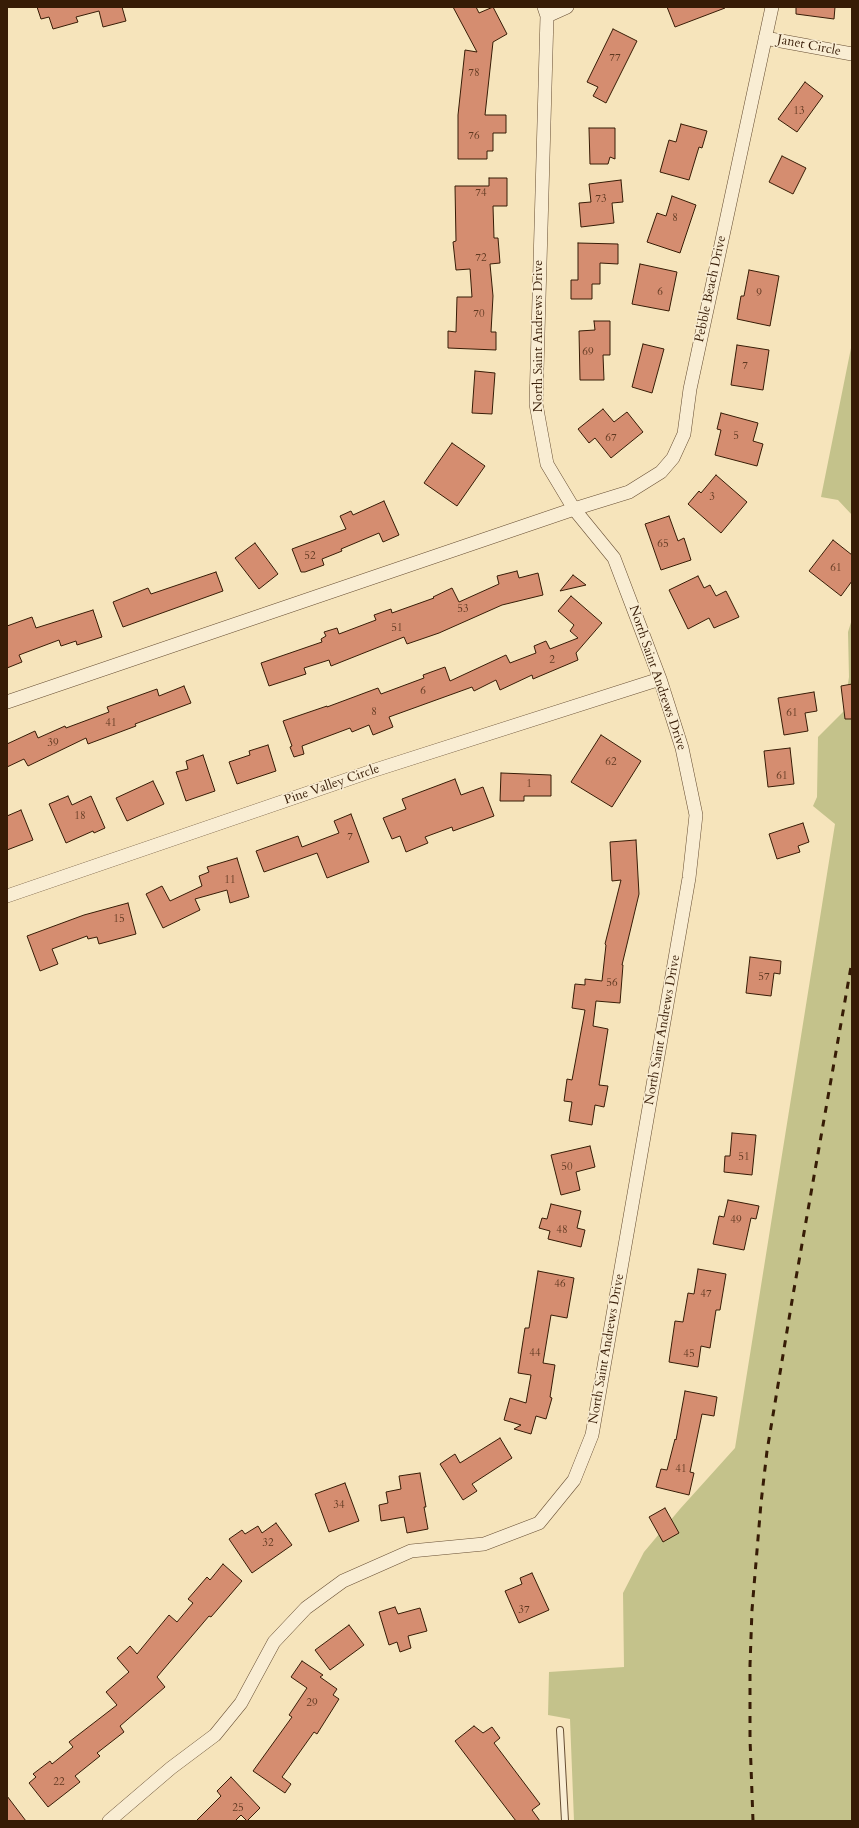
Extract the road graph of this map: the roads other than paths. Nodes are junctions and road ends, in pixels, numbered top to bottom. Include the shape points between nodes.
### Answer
1 (567, 7) edge
2 (772, 7) edge
3 (546, 11) edge
4 (765, 38) junction
5 (852, 54) edge
6 (574, 509) junction
7 (660, 679) junction
8 (7, 702) edge
9 (7, 896) edge
10 (560, 1730) dead end
11 (110, 1821) edge
12 (565, 1821) edge

1 - 3 street
2 - 4 street, Pebble Beach Drive
3 - 6 street, North Saint Andrews Drive via 536,404 547,464
4 - 5 street, Janet Circle
4 - 6 street, Pebble Beach Drive via 690,389 684,434 673,458 661,472 630,492
6 - 7 street, North Saint Andrews Drive via 614,558
6 - 8 street
7 - 9 street, Pine Valley Circle via 372,771
7 - 11 street, North Saint Andrews Drive via 682,748 696,815 691,861 592,1435 574,1480 539,1523 484,1544 411,1551 343,1581 306,1608 274,1642 241,1703 215,1736 171,1768
10 - 12 lane

